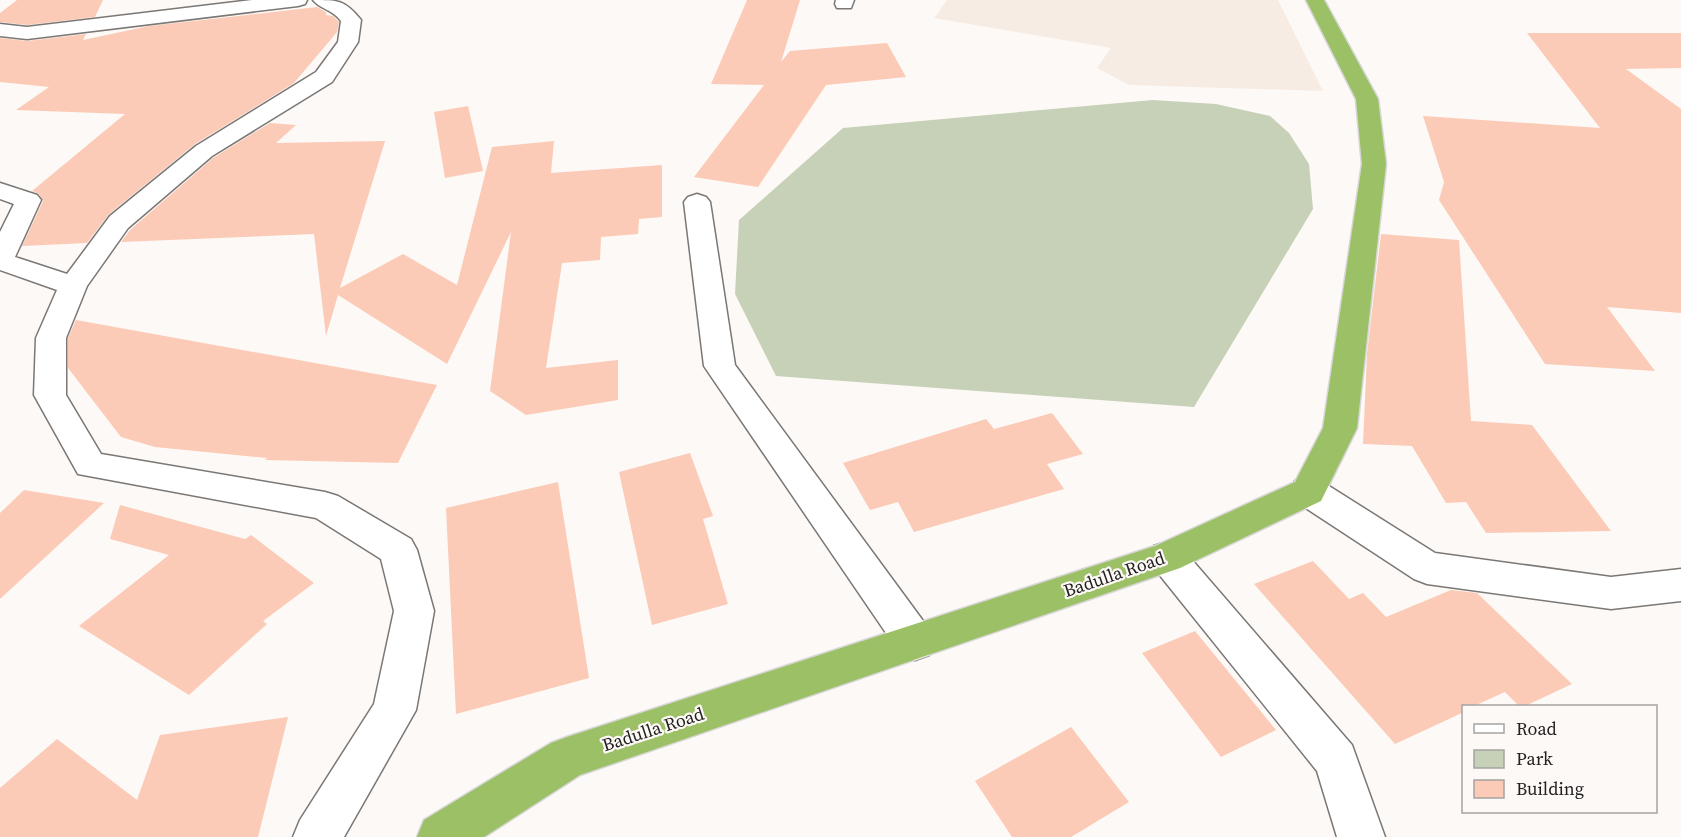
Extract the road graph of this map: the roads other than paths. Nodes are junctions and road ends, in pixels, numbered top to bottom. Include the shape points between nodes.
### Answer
1 (298, 0) edge
2 (322, 0) edge
3 (1316, 0) edge
4 (0, 30) edge
5 (0, 191) edge
6 (697, 202) dead end
7 (0, 261) edge
8 (73, 286) junction
9 (1308, 491) junction
10 (1167, 557) junction
11 (1681, 585) edge
12 (915, 642) junction
13 (317, 837) edge
14 (441, 837) edge
15 (1361, 837) edge

1 - 4 street via 27,33
2 - 8 street via 340,7 351,20 348,42 324,77 204,151 119,222
3 - 9 highway via 1367,99 1374,164 1340,428
5 - 7 street via 28,200
6 - 12 street via 720,366
7 - 8 street
8 - 13 street via 51,338 50,395 90,465 325,506 398,550 414,611 394,710
9 - 10 highway, Badulla Road
9 - 11 street via 1427,568 1611,592
10 - 12 highway, Badulla Road
10 - 15 street via 1336,760
12 - 14 highway, Badulla Road via 567,758

